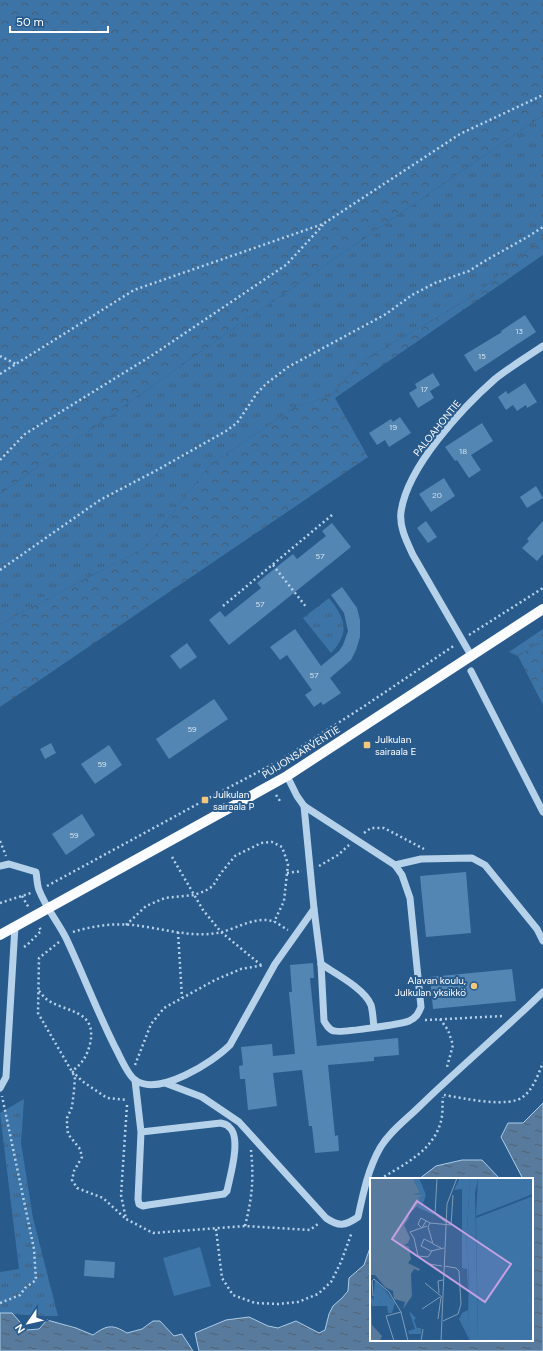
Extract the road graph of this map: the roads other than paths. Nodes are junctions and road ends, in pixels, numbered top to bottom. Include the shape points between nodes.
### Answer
1 (543, 346) edge
2 (543, 609) edge
3 (472, 657) junction
4 (471, 671) dead end
5 (287, 776) junction
6 (304, 806) junction
7 (543, 812) edge
8 (395, 865) junction
9 (0, 866) edge
10 (48, 908) junction
11 (314, 909) junction
12 (15, 926) junction
13 (0, 935) edge
14 (543, 941) edge
15 (321, 964) junction
16 (543, 992) edge
17 (374, 1027) junction
18 (135, 1080) junction
19 (165, 1083) junction
20 (1, 1088) edge
21 (141, 1132) junction

1 - 3 street, PALOAHONTIE via 495,380 466,407 438,439 419,466 401,513 406,541
2 - 3 main road, PUIJONSARVENTIE
3 - 5 main road, PUIJONSARVENTIE
4 - 7 street
5 - 6 street
5 - 10 main road, PUIJONSARVENTIE
6 - 8 street
6 - 11 street
8 - 14 street via 420,859 472,858 486,865 537,929
8 - 17 street via 402,875 410,898 421,1008 416,1017 409,1021
9 - 10 street via 9,864 36,872 39,890
10 - 12 main road, PUIJONSARVENTIE
10 - 18 street via 65,937 110,1037
11 - 15 street
11 - 19 street via 275,964 230,1045 221,1055 188,1074
12 - 13 main road, PUIJONSARVENTIE
12 - 20 street via 6,1077
15 - 17 street via 366,996 371,1006
15 - 17 street via 324,1021 327,1026 336,1032
16 - 19 street via 386,1138 375,1158 364,1188 358,1217 343,1224 335,1224 326,1218 239,1122 202,1097
18 - 19 street via 146,1084
18 - 21 street
21 - 21 street via 138,1199 140,1204 143,1206 224,1194 227,1191 236,1142 230,1127 220,1123

